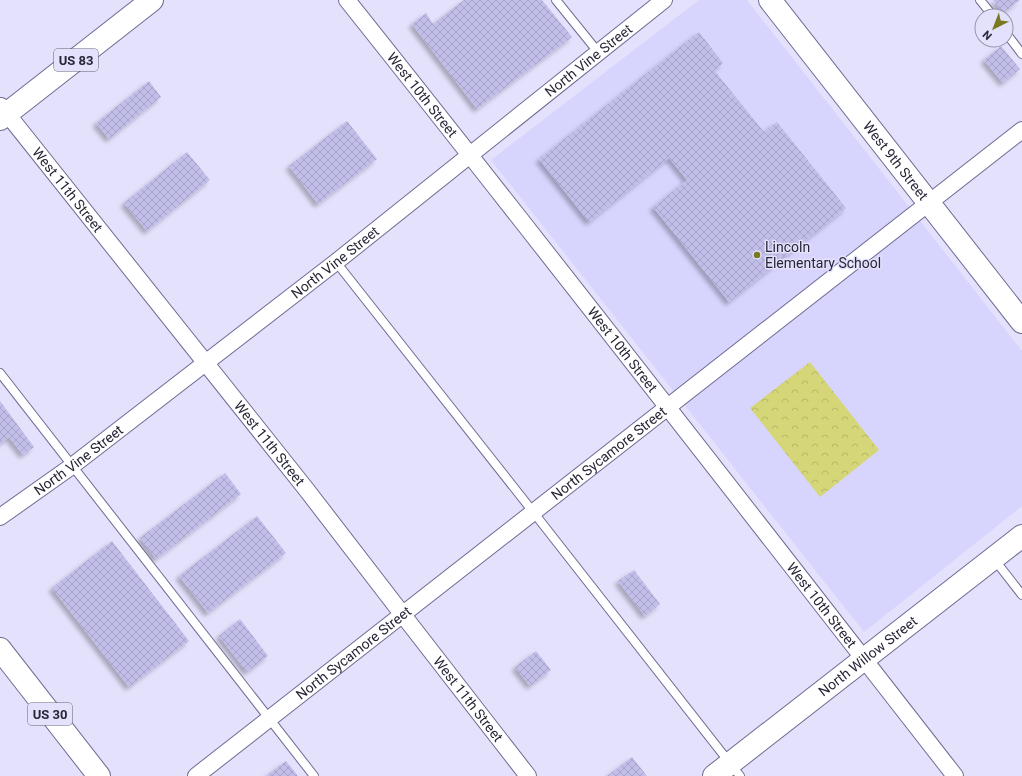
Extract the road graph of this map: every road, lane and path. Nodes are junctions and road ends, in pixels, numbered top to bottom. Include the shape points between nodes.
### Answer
1 (347, 0) edge
2 (556, 0) edge
3 (664, 0) edge
4 (770, 0) edge
5 (980, 0) edge
6 (143, 4) edge
7 (986, 8) edge
8 (1014, 44) edge
9 (598, 52) junction
10 (1022, 54) edge
11 (2, 113) edge
12 (1022, 130) edge
13 (470, 155) junction
14 (929, 203) junction
15 (336, 262) junction
16 (1022, 322) edge
17 (205, 363) junction
18 (0, 373) edge
19 (668, 408) junction
20 (72, 466) junction
21 (534, 513) junction
22 (0, 517) edge
23 (1022, 536) edge
24 (993, 558) junction
25 (1022, 595) edge
26 (403, 616) junction
27 (0, 650) edge
28 (864, 660) junction
29 (269, 719) junction
30 (728, 772) edge
31 (99, 776) edge
32 (196, 776) edge
33 (314, 776) edge
34 (528, 776) edge
35 (955, 776) edge

1 - 13 street, West 10th Street
2 - 9 lane
3 - 9 street, North Vine Street
4 - 14 main road, West 9th Street
5 - 7 lane
6 - 11 main road, US 83
8 - 10 lane
9 - 13 street, North Vine Street
11 - 17 street, West 11th Street
12 - 14 street, North Sycamore Street
13 - 15 street, North Vine Street
13 - 19 street, West 10th Street
14 - 16 main road, West 9th Street
14 - 19 street, North Sycamore Street
15 - 17 street, North Vine Street
15 - 21 lane
17 - 20 street, North Vine Street
17 - 26 street, West 11th Street
18 - 20 lane
19 - 21 street, North Sycamore Street
19 - 28 street, West 10th Street
20 - 22 street, North Vine Street
20 - 29 lane
21 - 26 street, North Sycamore Street
21 - 30 lane
23 - 24 main road, North Willow Street
24 - 25 lane
24 - 28 main road, North Willow Street
26 - 29 street, North Sycamore Street
26 - 34 street, West 11th Street
27 - 31 main road, US 30
28 - 30 main road, North Willow Street
28 - 35 street, West 10th Street
29 - 32 street, North Sycamore Street
29 - 33 lane

